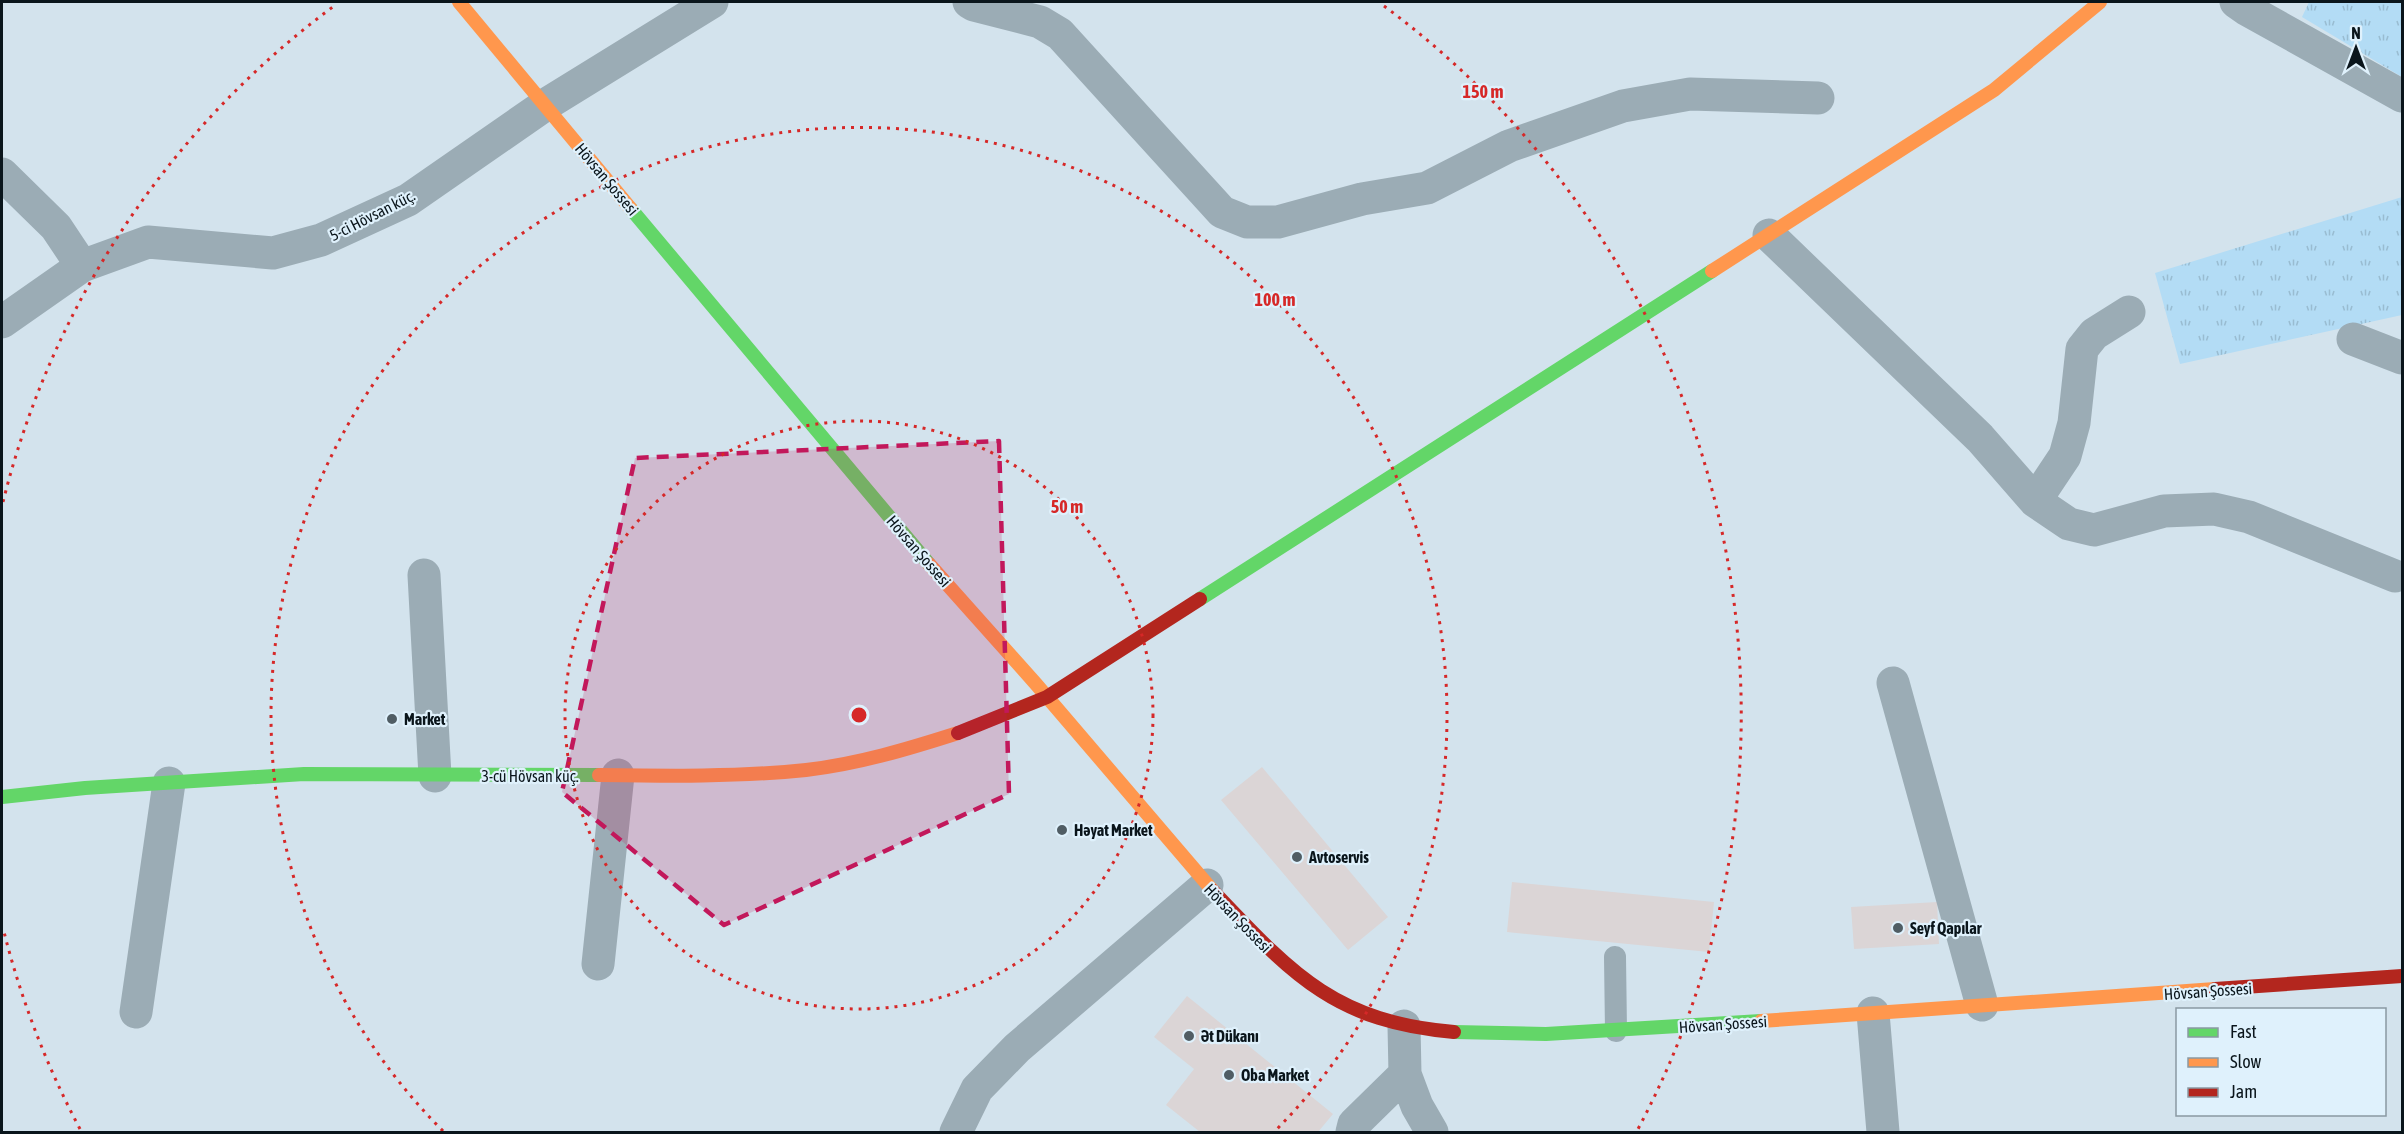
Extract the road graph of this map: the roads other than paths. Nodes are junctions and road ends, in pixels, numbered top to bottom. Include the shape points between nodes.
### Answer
1 (459, 2) edge
2 (712, 2) edge
3 (969, 2) edge
4 (2100, 2) edge
5 (2236, 2) edge
6 (2403, 96) edge
7 (1818, 98) dead end
8 (545, 105) junction
9 (2, 174) edge
10 (1769, 235) junction
11 (82, 266) junction
12 (2129, 312) dead end
13 (2, 322) edge
14 (2353, 339) dead end
15 (2403, 358) edge
16 (2035, 501) junction
17 (424, 575) dead end
18 (2395, 576) dead end
19 (1893, 683) dead end
20 (1047, 697) junction
21 (618, 775) junction
22 (435, 776) junction
23 (170, 783) junction
24 (2, 797) edge
25 (1207, 885) junction
26 (1615, 957) dead end
27 (598, 964) dead end
28 (2403, 976) edge
29 (1982, 1005) junction
30 (136, 1012) dead end
31 (1873, 1013) junction
32 (1404, 1026) junction
33 (1616, 1031) junction
34 (1405, 1074) junction
35 (956, 1132) edge
36 (1352, 1132) edge
37 (1432, 1132) edge
38 (1883, 1132) edge

1 - 8 main road, Hövsan Şossesi
2 - 8 street, 5-ci Hövsan küç.
3 - 7 street via 1040,22 1060,34 1222,212 1247,222 1278,222 1362,199 1427,188 1509,146 1623,106 1690,94
4 - 10 main road, 3-cü Hövsan küç. via 1994,90
5 - 6 street
8 - 11 street, 5-ci Hövsan küç. via 408,200 321,240 273,254 147,242
8 - 20 main road, Hövsan Şossesi via 925,560
9 - 11 street via 56,227
10 - 16 street via 1980,438
10 - 20 main road, 3-cü Hövsan küç.
11 - 13 street, 5-ci Hövsan küç.
12 - 16 street via 2094,334 2082,349 2074,423 2065,456
14 - 15 street
16 - 18 street via 2069,524 2094,530 2164,511 2214,509 2249,517
17 - 22 street
19 - 29 street
20 - 21 main road, 3-cü Hövsan küç. via 978,727 894,754 807,770 704,776
20 - 25 main road, Hövsan Şossesi
21 - 22 main road, 3-cü Hövsan küç.
21 - 27 street
22 - 23 main road, 3-cü Hövsan küç. via 304,774
23 - 24 main road, 3-cü Hövsan küç.
23 - 30 street
25 - 32 main road, Hövsan Şossesi via 1298,976 1342,1004
25 - 35 street via 1017,1048 977,1089
26 - 33 lane
28 - 29 main road, Hövsan Şossesi
29 - 31 main road, Hövsan Şossesi
31 - 33 main road, Hövsan Şossesi
31 - 38 street
32 - 33 main road, Hövsan Şossesi via 1510,1034
32 - 34 street
34 - 36 street via 1354,1124
34 - 37 street via 1417,1107

